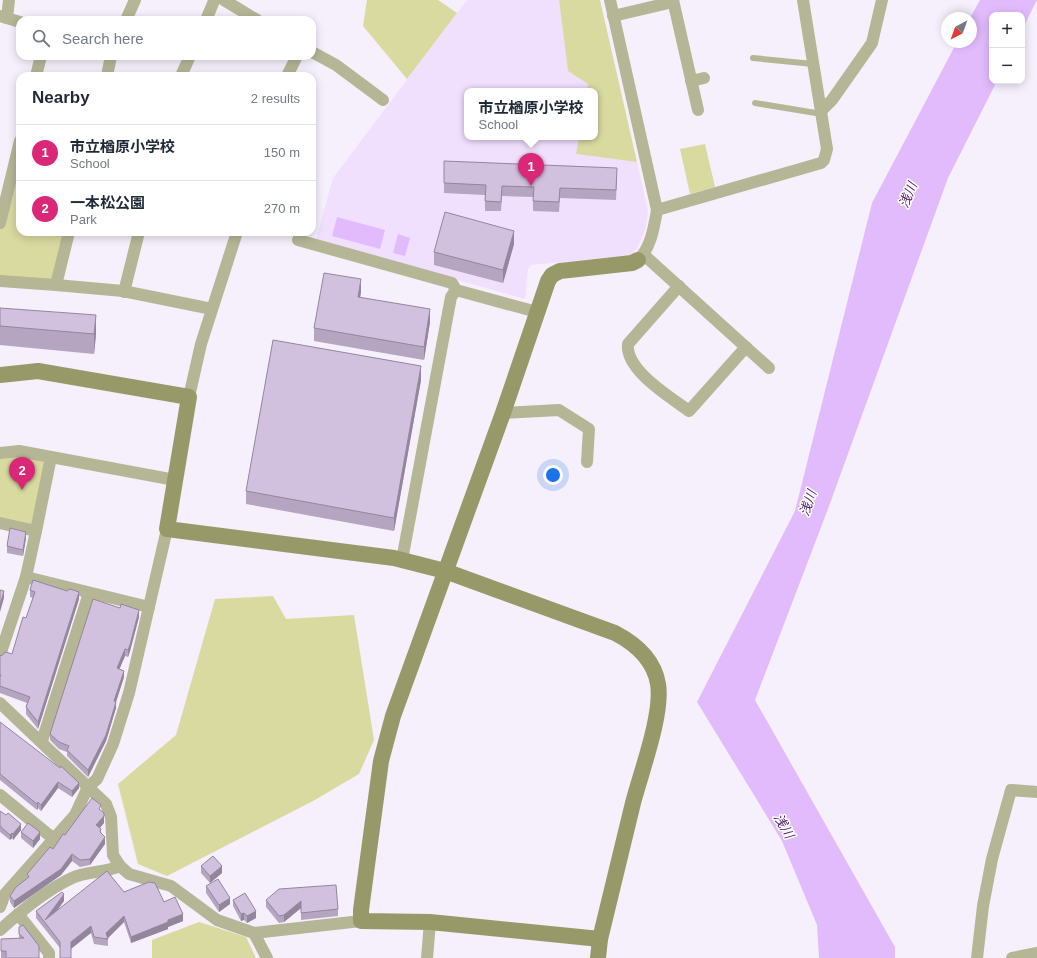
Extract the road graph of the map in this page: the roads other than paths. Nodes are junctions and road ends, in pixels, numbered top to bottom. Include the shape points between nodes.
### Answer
1 (9, 0) edge
2 (135, 0) edge
3 (217, 0) edge
4 (610, 0) edge
5 (802, 0) edge
6 (882, 0) edge
7 (673, 1) edge
8 (128, 16) edge
9 (208, 16) edge
10 (249, 16) edge
11 (613, 16) junction
12 (4, 17) edge
13 (16, 21) edge
14 (316, 54) edge
15 (753, 58) dead end
16 (40, 60) edge
17 (110, 60) edge
18 (188, 60) edge
19 (295, 60) edge
20 (813, 64) junction
21 (37, 72) edge
22 (107, 72) edge
23 (183, 72) edge
24 (289, 72) edge
25 (704, 78) dead end
26 (691, 81) junction
27 (383, 100) dead end
28 (755, 103) dead end
29 (698, 110) dead end
30 (822, 113) junction
31 (16, 157) edge
32 (657, 210) junction
33 (0, 222) edge
34 (68, 236) edge
35 (138, 236) edge
36 (237, 236) edge
37 (298, 240) dead end
38 (642, 258) junction
39 (0, 281) edge
40 (56, 284) junction
41 (679, 286) junction
42 (456, 290) junction
43 (124, 292) junction
44 (212, 310) junction
45 (537, 312) junction
46 (746, 347) junction
47 (769, 368) dead end
48 (0, 376) edge
49 (189, 397) junction
50 (503, 413) junction
51 (0, 453) edge
52 (51, 457) junction
53 (587, 462) dead end
54 (175, 480) junction
55 (0, 523) edge
56 (167, 529) junction
57 (36, 531) junction
58 (402, 560) junction
59 (445, 571) junction
60 (26, 577) junction
61 (89, 592) junction
62 (149, 607) junction
63 (0, 655) edge
64 (0, 703) edge
65 (42, 741) junction
66 (88, 787) junction
67 (1037, 792) edge
68 (0, 795) edge
69 (55, 840) junction
70 (120, 866) junction
71 (0, 907) edge
72 (18, 914) junction
73 (361, 921) junction
74 (430, 922) junction
75 (0, 930) edge
76 (254, 933) junction
77 (600, 939) junction
78 (1037, 952) edge
79 (49, 958) edge
80 (267, 958) edge
81 (427, 958) edge
82 (598, 958) edge
83 (977, 958) edge
84 (1012, 958) edge

1 - 12 street
2 - 8 street
3 - 9 street
3 - 10 street
4 - 11 street
5 - 20 street
6 - 30 street via 872,43
7 - 11 street
7 - 26 street
11 - 32 street
12 - 13 street
14 - 27 street via 336,64
15 - 20 lane
16 - 21 street
17 - 22 street
18 - 23 street
19 - 24 street
20 - 30 street
25 - 26 street
26 - 29 street
28 - 30 lane
30 - 32 street via 827,149 821,163
31 - 33 street
32 - 38 street via 654,230
34 - 40 street
35 - 43 street
36 - 44 street
37 - 42 street via 452,283
38 - 41 street
38 - 45 street via 632,263 552,274
39 - 40 street
40 - 43 street
41 - 46 street
41 - 46 street via 628,344 627,352 642,375 689,411
42 - 45 street
42 - 58 street via 451,297
43 - 44 street
44 - 49 street via 200,344
45 - 50 street
46 - 47 street
48 - 49 street via 38,371
49 - 54 street
50 - 53 street via 558,410 589,429
50 - 59 street
51 - 52 street via 19,451
52 - 54 street
52 - 57 street
54 - 56 street
55 - 57 street
56 - 58 street
56 - 62 street
57 - 60 street
58 - 59 street
59 - 73 street via 393,716 382,761
59 - 77 street via 615,633 639,648 652,667 658,684 656,717
60 - 61 street
60 - 63 street
61 - 62 street
61 - 65 street
62 - 66 street via 129,693 113,744 97,779
64 - 65 street
65 - 66 street
66 - 69 street via 75,815
66 - 70 street via 106,804 111,817 113,855
67 - 83 street via 1011,790 992,859
68 - 69 street
69 - 71 street via 5,894
70 - 72 street via 74,877
70 - 76 street via 129,874 171,886 217,920
72 - 75 street
72 - 79 street via 49,953
73 - 74 street
73 - 76 street
74 - 77 street
74 - 81 street
76 - 80 street
77 - 82 street
78 - 84 street

